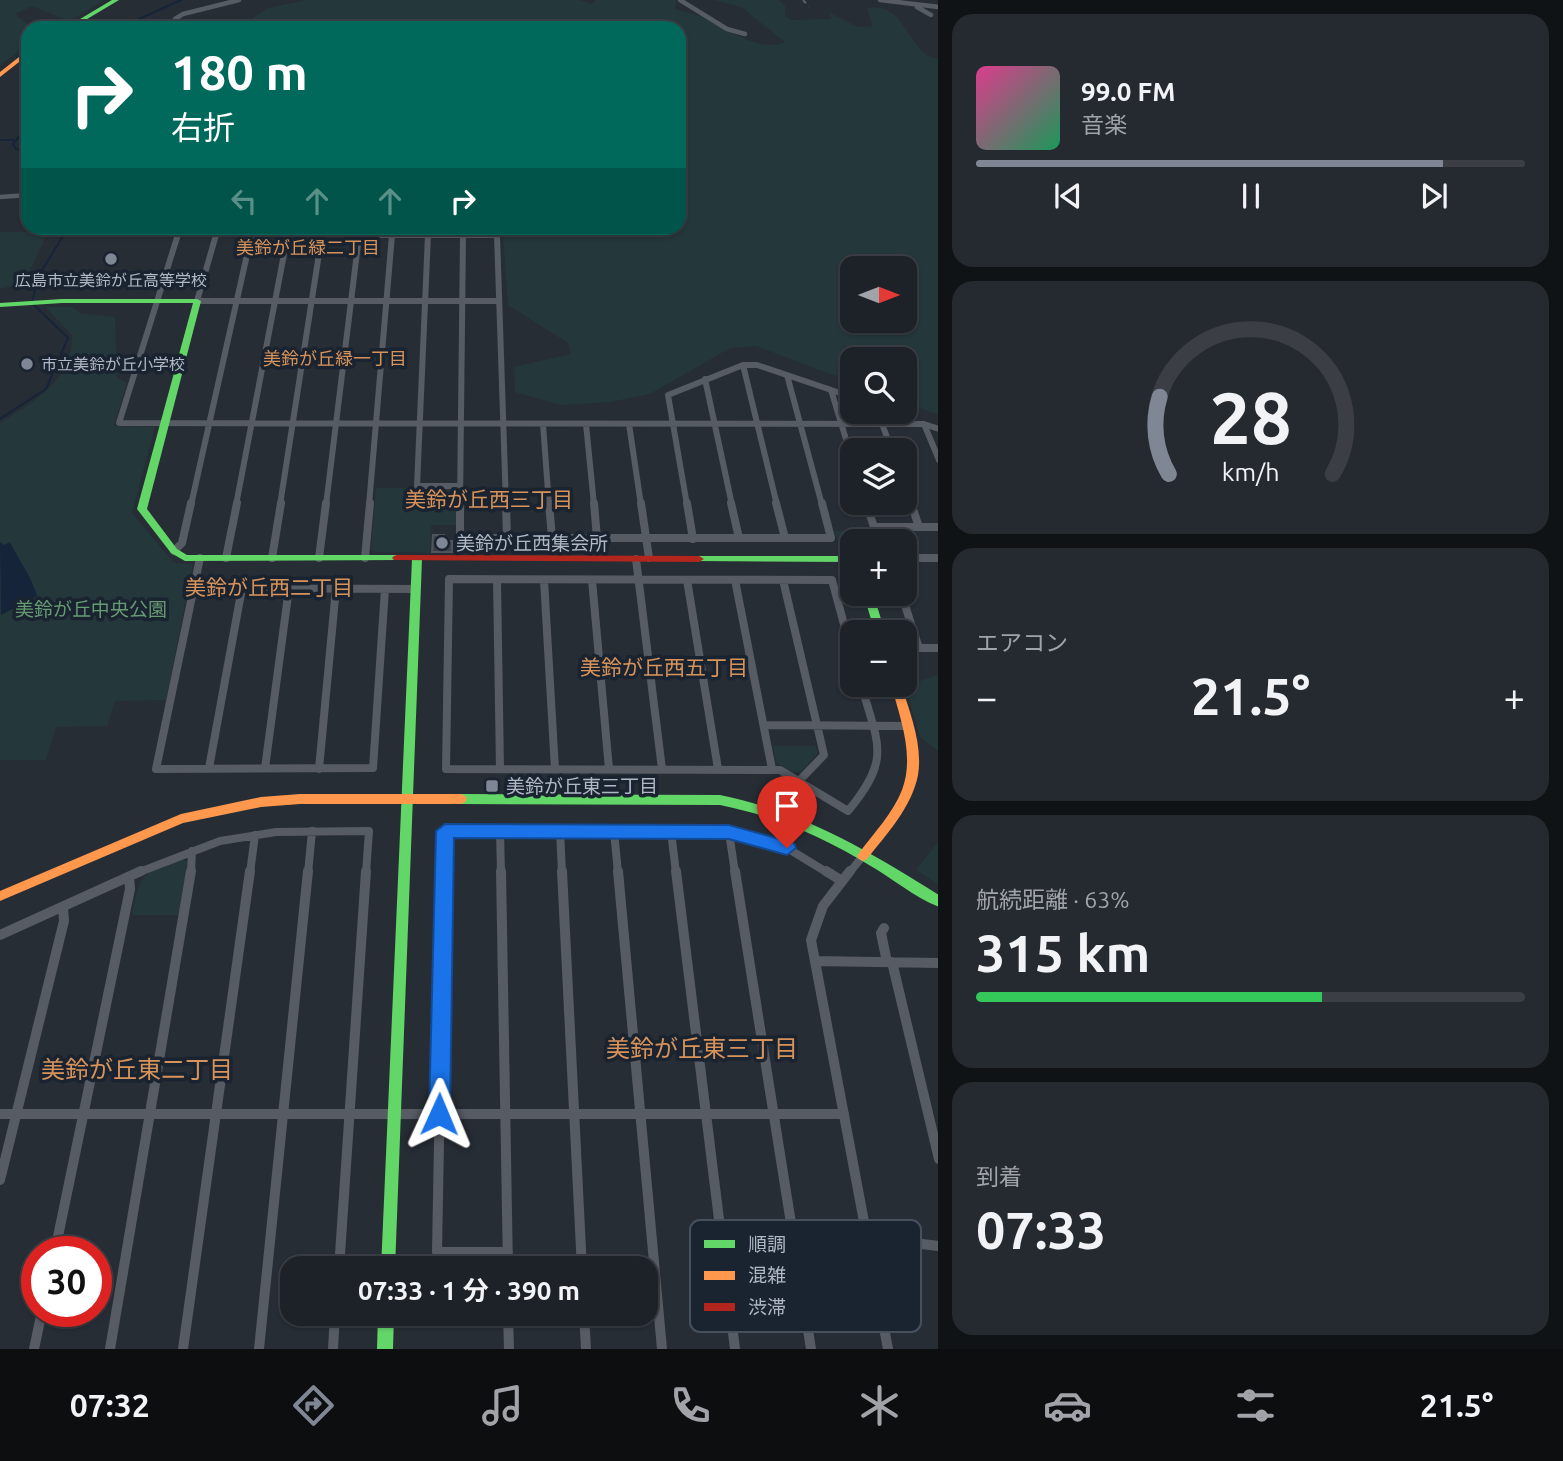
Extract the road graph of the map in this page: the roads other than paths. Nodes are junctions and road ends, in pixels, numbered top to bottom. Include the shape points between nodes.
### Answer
1 (116, 0) edge
2 (239, 0) edge
3 (680, 0) edge
4 (880, 0) edge
5 (915, 5) junction
6 (938, 7) edge
7 (931, 15) dead end
8 (80, 21) edge
9 (175, 21) edge
10 (745, 34) dead end
11 (21, 58) edge
12 (0, 75) edge
13 (21, 196) edge
14 (0, 197) edge
15 (178, 235) edge
16 (216, 235) edge
17 (251, 235) edge
18 (288, 235) edge
19 (322, 235) edge
20 (358, 235) edge
21 (392, 235) edge
22 (428, 235) joint
23 (463, 235) junction
24 (159, 301) junction
25 (197, 301) junction
26 (236, 301) junction
27 (274, 301) junction
28 (312, 301) junction
29 (350, 301) junction
30 (387, 301) junction
31 (425, 301) junction
32 (462, 301) junction
33 (499, 301) junction
34 (0, 305) edge
35 (743, 365) junction
36 (787, 375) junction
37 (705, 379) junction
38 (831, 390) junction
39 (840, 393) edge
40 (840, 421) edge
41 (209, 423) junction
42 (252, 423) junction
43 (293, 423) junction
44 (335, 423) junction
45 (375, 423) junction
46 (164, 424) junction
47 (419, 424) junction
48 (460, 424) junction
49 (502, 424) junction
50 (543, 424) junction
51 (586, 424) junction
52 (629, 424) junction
53 (673, 424) junction
54 (715, 424) junction
55 (757, 424) junction
56 (799, 424) junction
57 (840, 424) edge
58 (841, 424) edge
59 (882, 424) edge
60 (917, 424) edge
61 (925, 424) junction
62 (938, 429) edge
63 (845, 438) edge
64 (887, 438) edge
65 (938, 460) edge
66 (460, 486) junction
67 (870, 515) edge
68 (915, 515) edge
69 (919, 527) junction
70 (938, 527) edge
71 (507, 538) junction
72 (552, 538) junction
73 (597, 538) junction
74 (739, 538) junction
75 (785, 538) junction
76 (646, 539) junction
77 (693, 539) junction
78 (174, 551) junction
79 (200, 558) junction
80 (226, 558) junction
81 (272, 558) junction
82 (319, 558) junction
83 (365, 558) junction
84 (649, 558) junction
85 (917, 558) edge
86 (417, 559) junction
87 (636, 559) junction
88 (840, 559) edge
89 (938, 559) edge
90 (497, 580) junction
91 (544, 580) junction
92 (592, 580) junction
93 (639, 580) junction
94 (687, 580) junction
95 (735, 580) junction
96 (783, 580) junction
97 (194, 588) junction
98 (242, 589) junction
99 (289, 589) junction
100 (336, 589) junction
101 (385, 589) junction
102 (416, 589) junction
103 (905, 606) edge
104 (843, 620) edge
105 (938, 648) edge
106 (864, 697) edge
107 (900, 697) edge
108 (764, 726) junction
109 (817, 726) junction
110 (872, 726) junction
111 (908, 726) junction
112 (209, 768) junction
113 (265, 768) junction
114 (319, 769) junction
115 (500, 769) junction
116 (555, 769) junction
117 (610, 769) junction
118 (663, 769) junction
119 (718, 769) junction
120 (772, 769) junction
121 (800, 781) junction
122 (408, 799) junction
123 (560, 830) junction
124 (312, 831) junction
125 (500, 831) junction
126 (614, 831) junction
127 (671, 831) junction
128 (729, 832) junction
129 (255, 835) junction
130 (192, 851) junction
131 (863, 856) junction
132 (129, 877) junction
133 (842, 881) junction
134 (0, 896) edge
135 (938, 902) edge
136 (63, 907) junction
137 (884, 928) dead end
138 (0, 935) edge
139 (815, 961) junction
140 (890, 962) junction
141 (938, 963) edge
142 (574, 1113) junction
143 (640, 1113) junction
144 (0, 1114) edge
145 (16, 1114) junction
146 (83, 1114) junction
147 (150, 1114) junction
148 (217, 1114) junction
149 (283, 1114) junction
150 (350, 1114) junction
151 (394, 1114) junction
152 (439, 1114) junction
153 (506, 1114) junction
154 (706, 1114) junction
155 (772, 1114) junction
156 (844, 1114) junction
157 (938, 1159) edge
158 (0, 1180) edge
159 (719, 1220) edge
160 (789, 1220) edge
161 (865, 1220) edge
162 (58, 1236) edge
163 (508, 1252) junction
164 (340, 1256) edge
165 (389, 1256) edge
166 (508, 1256) edge
167 (581, 1256) edge
168 (334, 1326) edge
169 (385, 1326) edge
170 (508, 1326) edge
171 (585, 1326) edge
172 (39, 1327) edge
173 (34, 1349) edge
174 (110, 1349) edge
175 (183, 1349) edge
176 (259, 1349) edge
177 (333, 1349) edge
178 (384, 1349) edge
179 (509, 1349) edge
180 (586, 1349) edge
181 (662, 1349) edge

1 - 8 street
2 - 9 street via 183,14
3 - 10 street via 727,29
4 - 5 street
5 - 6 street
5 - 7 street
11 - 12 street
13 - 14 street
15 - 24 street
16 - 25 street
17 - 26 street
18 - 27 street
19 - 28 street
20 - 29 street
21 - 30 street
22 - 23 street
22 - 31 street
23 - 32 street
23 - 33 street via 497,235
24 - 25 street
24 - 34 street
24 - 46 street via 119,423
25 - 26 street
25 - 46 street
26 - 27 street
26 - 41 street
27 - 28 street
27 - 42 street
28 - 29 street
28 - 43 street
29 - 30 street
29 - 44 street
30 - 31 street
30 - 45 street
31 - 32 street
31 - 47 street
32 - 33 street
32 - 48 street
33 - 49 street
35 - 36 street
35 - 37 street
35 - 55 street
36 - 38 street
36 - 56 street
37 - 53 street via 668,395
37 - 54 street
38 - 39 street
38 - 40 street
41 - 42 street
41 - 46 street
41 - 78 street via 183,543
42 - 43 street
42 - 80 street
43 - 44 street
43 - 81 street
44 - 45 street
44 - 82 street
45 - 47 street
45 - 83 street
46 - 78 street via 142,509
47 - 48 street
47 - 66 street via 416,486
48 - 49 street
48 - 66 street
49 - 50 street
49 - 71 street
50 - 51 street
50 - 72 street
51 - 52 street
51 - 73 street
52 - 53 street
52 - 76 street
53 - 54 street
53 - 77 street
54 - 55 street
54 - 74 street
55 - 56 street
55 - 75 street
56 - 57 street
56 - 75 street via 831,538
58 - 63 street
59 - 64 street
60 - 61 street
61 - 62 street
61 - 65 street
66 - 71 street via 460,538
67 - 69 street via 874,527
68 - 69 street
69 - 70 street
71 - 72 street
72 - 73 street
73 - 76 street
74 - 75 street
74 - 77 street
76 - 77 street
76 - 84 street
78 - 79 street via 185,558
79 - 80 street
79 - 97 street
80 - 81 street
81 - 82 street
82 - 83 street
83 - 86 street
84 - 87 street
84 - 88 street
85 - 89 street
86 - 87 street
86 - 102 street
87 - 93 street
90 - 91 street
90 - 115 street
90 - 115 street via 449,579 446,769
91 - 92 street
91 - 116 street
92 - 93 street
92 - 117 street
93 - 94 street
93 - 118 street
94 - 95 street
94 - 119 street
95 - 96 street
95 - 108 street
96 - 104 street via 832,580
96 - 109 street
97 - 98 street
97 - 112 street via 156,769
98 - 99 street
98 - 112 street
99 - 100 street
99 - 113 street
100 - 101 street
100 - 114 street
101 - 102 street
101 - 114 street via 373,768
102 - 122 street
103 - 105 street via 919,648
106 - 110 street
107 - 111 street
108 - 109 street
108 - 120 street
109 - 110 street
109 - 121 street via 824,755
110 - 111 street
110 - 121 street via 877,767 872,782 848,811
111 - 131 street via 916,752 912,789 904,807
112 - 113 street
113 - 114 street
115 - 116 street
116 - 117 street
117 - 118 street
118 - 119 street
119 - 120 street
120 - 121 street
122 - 131 street via 738,802 789,815
122 - 134 street via 300,799 222,808 143,833
122 - 151 street
123 - 125 street
123 - 126 street
123 - 142 street
124 - 129 street
124 - 149 street
124 - 150 street via 369,831
125 - 152 street via 445,831
125 - 153 street
126 - 127 street
126 - 143 street
127 - 128 street
127 - 154 street
128 - 133 street via 787,848
128 - 155 street
129 - 130 street
129 - 148 street
130 - 132 street
130 - 147 street
131 - 133 street
131 - 135 street
132 - 136 street
132 - 146 street
133 - 139 street via 812,926
136 - 138 street
136 - 145 street via 64,921
137 - 140 street via 881,933
139 - 140 street
139 - 156 street
140 - 141 street
140 - 157 street
142 - 143 street
142 - 153 street
142 - 167 street
143 - 154 street
143 - 181 street
144 - 145 street
145 - 146 street
145 - 158 street
146 - 147 street
146 - 162 street
147 - 148 street
147 - 174 street
148 - 149 street
148 - 175 street
149 - 150 street
149 - 176 street
150 - 151 street
150 - 164 street
151 - 152 street
151 - 165 street
152 - 153 street
152 - 163 street via 437,1252
153 - 163 street
154 - 155 street
154 - 159 street
155 - 156 street
155 - 160 street
156 - 161 street
163 - 166 street
168 - 177 street
169 - 178 street
170 - 179 street
171 - 180 street
172 - 173 street

